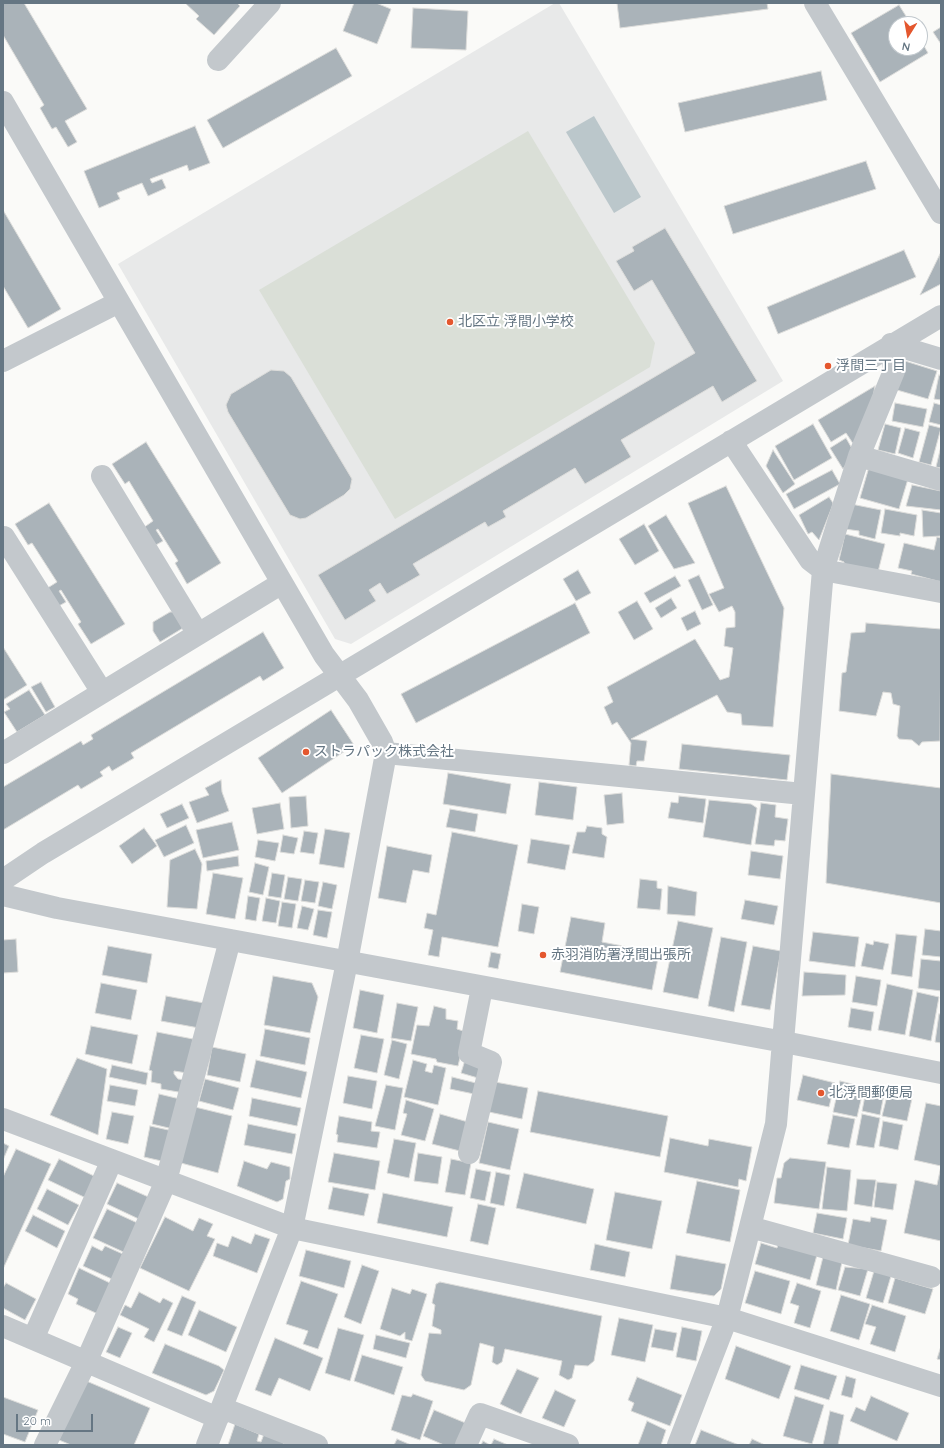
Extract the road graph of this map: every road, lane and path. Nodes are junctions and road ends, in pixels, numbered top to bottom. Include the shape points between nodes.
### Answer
1 (270, 3) edge
2 (814, 3) edge
3 (218, 60) dead end
4 (3, 102) edge
5 (941, 213) edge
6 (119, 302) junction
7 (941, 316) edge
8 (891, 344) junction
9 (941, 359) edge
10 (3, 361) edge
11 (731, 441) junction
12 (859, 456) junction
13 (102, 476) dead end
14 (941, 480) edge
15 (4, 537) edge
16 (823, 570) junction
17 (282, 583) junction
18 (941, 592) edge
19 (198, 634) junction
20 (339, 675) junction
21 (102, 692) junction
22 (3, 752) edge
23 (386, 753) junction
24 (803, 794) junction
25 (3, 880) edge
26 (3, 895) edge
27 (230, 940) junction
28 (347, 962) junction
29 (482, 988) junction
30 (784, 1042) junction
31 (941, 1073) edge
32 (3, 1119) edge
33 (469, 1154) dead end
34 (112, 1160) junction
35 (166, 1181) junction
36 (750, 1227) junction
37 (292, 1228) junction
38 (931, 1277) dead end
39 (727, 1318) junction
40 (3, 1326) edge
41 (33, 1339) junction
42 (86, 1362) junction
43 (941, 1386) edge
44 (220, 1413) junction
45 (45, 1445) edge
46 (206, 1445) edge
47 (317, 1445) edge
48 (466, 1445) edge
49 (568, 1445) edge
50 (678, 1445) edge

1 - 3 street
2 - 5 street
4 - 6 street
6 - 10 street
6 - 17 street
7 - 8 street
8 - 9 street
8 - 11 street
8 - 12 street via 894,371
11 - 16 street via 810,560
11 - 20 street
12 - 14 street
12 - 16 street
13 - 19 street
15 - 21 street
16 - 18 street
16 - 24 street
17 - 19 street
17 - 20 street via 324,655
19 - 21 street
20 - 23 street via 358,700
20 - 25 street via 43,853
21 - 22 street
23 - 24 street
23 - 28 street
24 - 30 street
26 - 27 street via 57,908
27 - 28 street
27 - 35 street
28 - 29 street
28 - 37 street
29 - 30 street
29 - 33 street via 469,1053 491,1062
30 - 31 street
30 - 36 street via 776,1124
32 - 34 street
34 - 35 street
34 - 41 street
35 - 37 street
35 - 42 street
36 - 38 street
36 - 39 street
37 - 39 street
37 - 44 street
39 - 43 street
39 - 50 street
40 - 41 street
41 - 42 street
42 - 44 street
42 - 45 street
44 - 46 street
44 - 47 street
48 - 49 street via 480,1414

